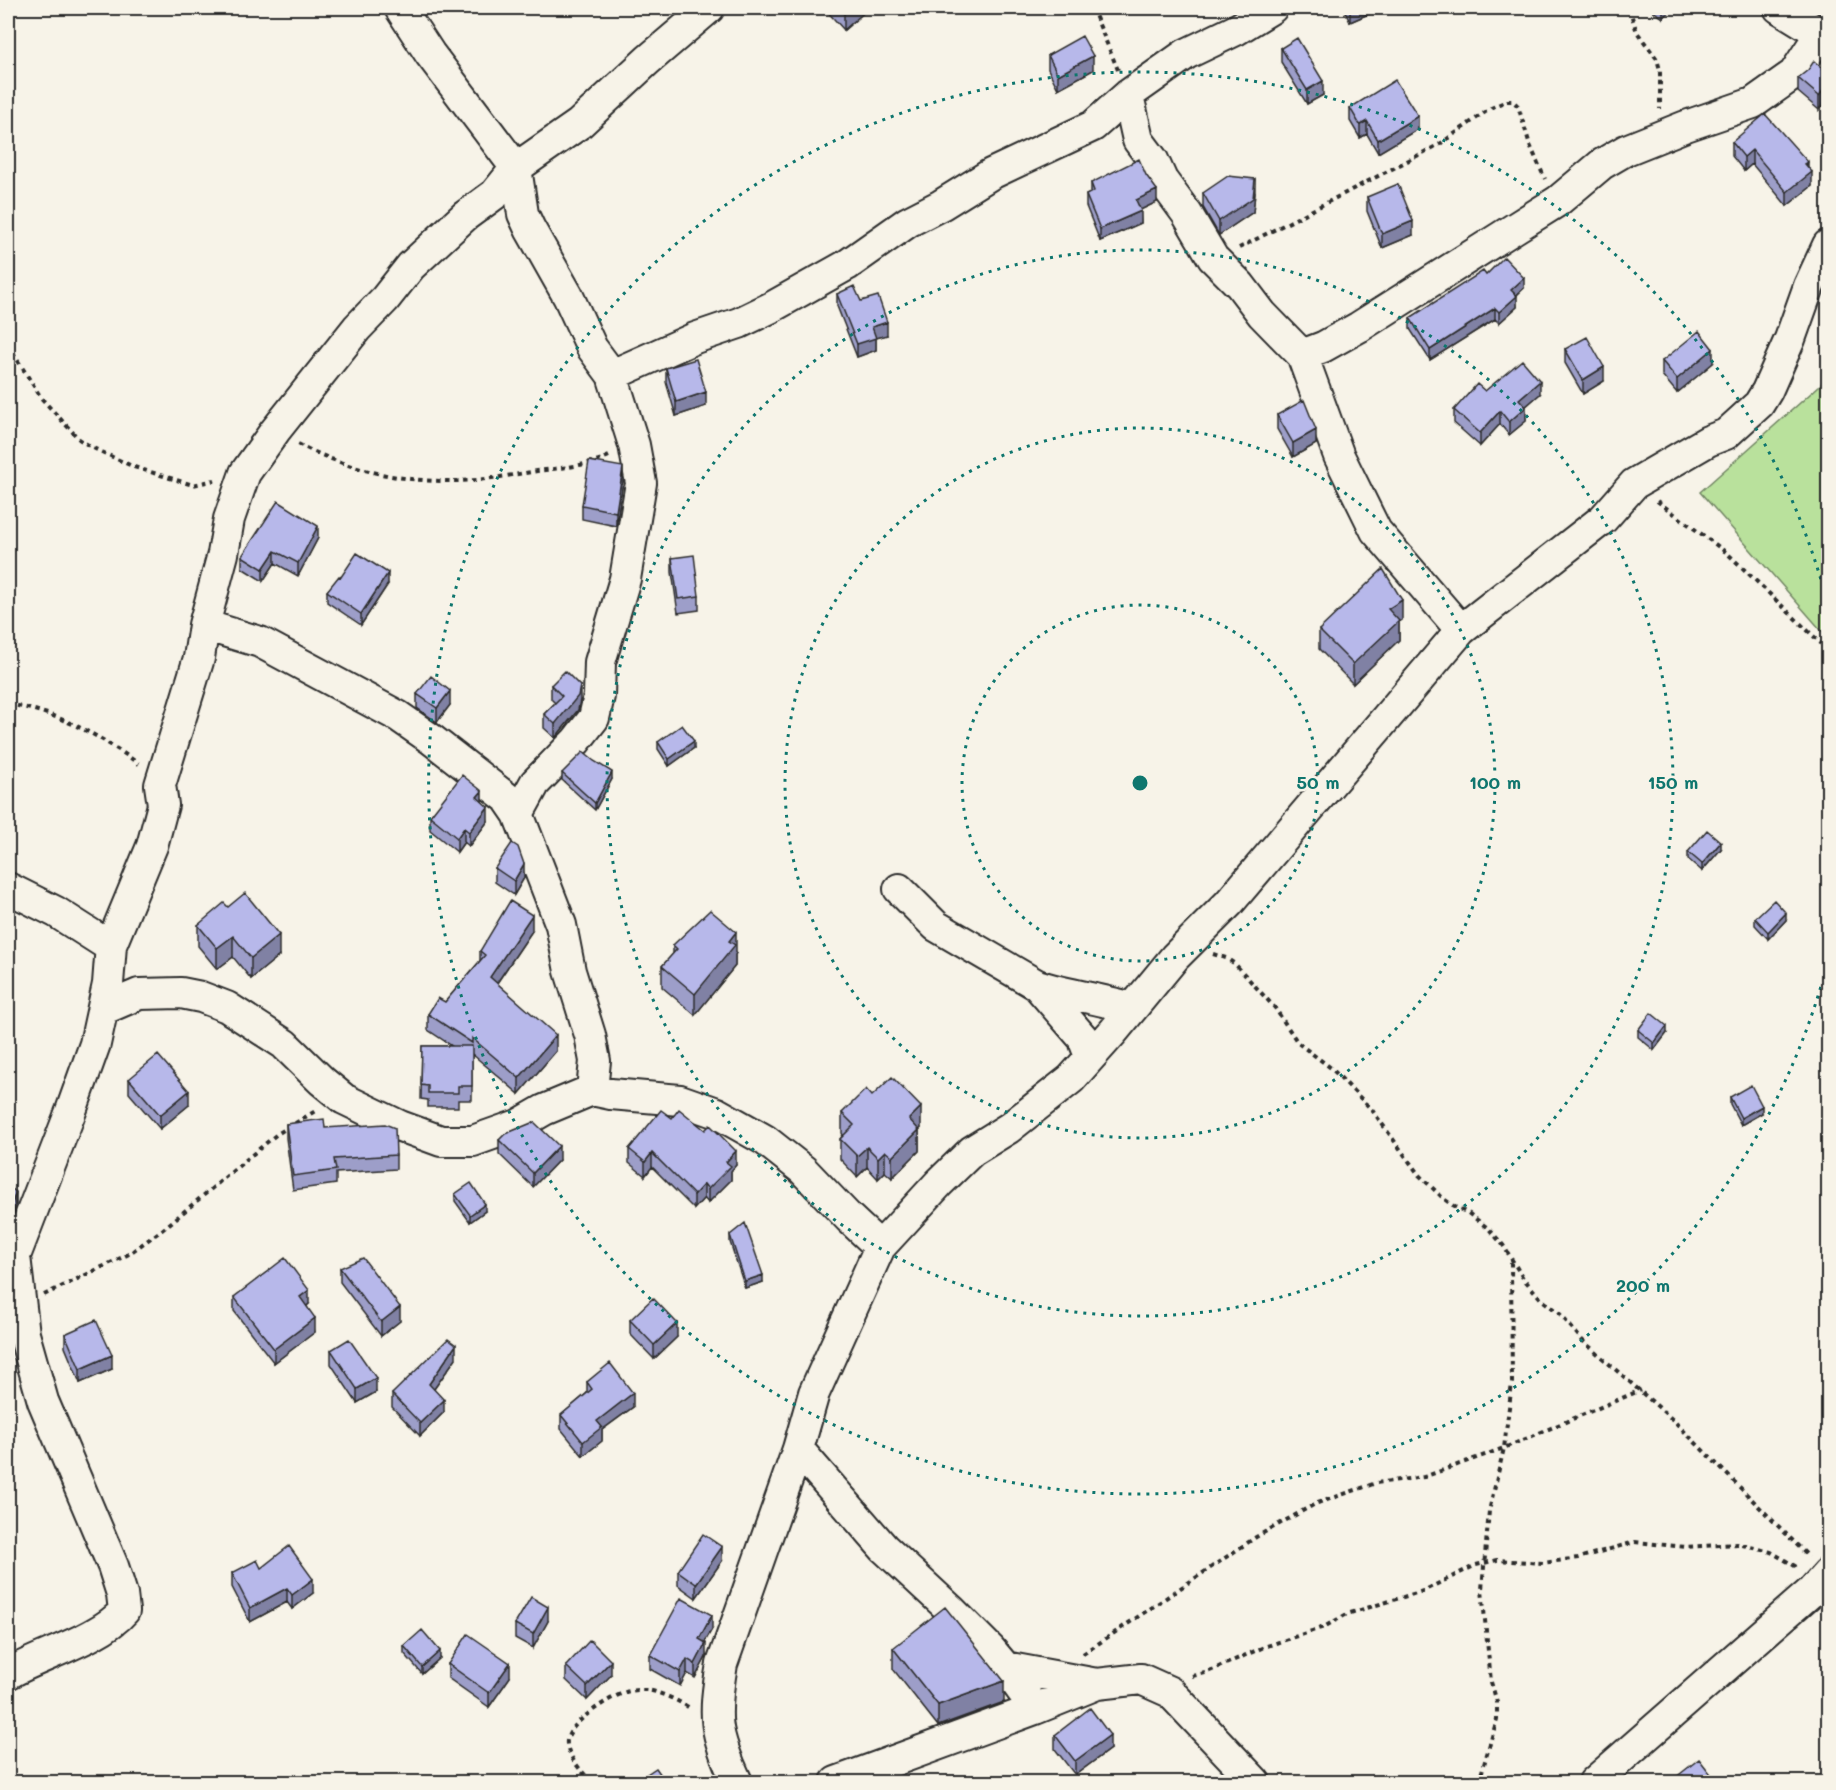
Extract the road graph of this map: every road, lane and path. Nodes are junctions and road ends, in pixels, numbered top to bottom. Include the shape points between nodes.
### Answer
1 (400, 8) edge
2 (709, 8) edge
3 (1092, 8) edge
4 (1272, 8) edge
5 (1629, 8) edge
6 (1779, 8) edge
7 (1824, 36) edge
8 (1128, 95) junction
9 (1686, 126) junction
10 (516, 168) junction
11 (1558, 201) junction
12 (1828, 245) edge
13 (1213, 258) junction
14 (8, 345) edge
15 (1302, 355) junction
16 (612, 375) junction
17 (275, 431) junction
18 (634, 445) junction
19 (245, 473) junction
20 (1634, 484) junction
21 (204, 625) junction
22 (1461, 630) junction
23 (1828, 650) edge
24 (8, 704) edge
25 (160, 785) junction
26 (518, 814) junction
27 (8, 888) edge
28 (900, 889) dead end
29 (111, 945) junction
30 (1175, 957) junction
31 (1037, 985) junction
32 (106, 997) junction
33 (1132, 1008) junction
34 (1090, 1056) junction
35 (592, 1090) junction
36 (344, 1099) junction
37 (880, 1247) junction
38 (11, 1255) edge
39 (1511, 1262) junction
40 (21, 1305) junction
41 (1641, 1389) junction
42 (1504, 1448) junction
43 (798, 1449) junction
44 (1484, 1563) junction
45 (1824, 1585) edge
46 (1005, 1667) junction
47 (8, 1674) edge
48 (1052, 1675) junction
49 (1184, 1678) dead end
50 (1097, 1684) junction
51 (1035, 1709) junction
52 (717, 1727) junction
53 (591, 1782) edge
54 (737, 1782) edge
55 (836, 1782) edge
56 (1255, 1782) edge
57 (1479, 1782) edge
58 (1594, 1782) edge

1 - 10 street
2 - 10 street via 579,124
3 - 8 path
4 - 8 street via 1186,54
5 - 9 path via 1637,32 1657,59 1662,121
6 - 7 street
7 - 9 street via 1794,74 1754,103
8 - 13 street via 1138,140
8 - 16 street via 1093,126 991,174 908,222 847,265 772,307
9 - 11 street via 1602,164
10 - 16 street via 523,214 530,230 592,348
10 - 17 street via 495,194 411,266
11 - 13 path via 1540,168 1518,106 1507,101 1440,144 1245,246
11 - 15 street via 1359,327
12 - 20 street via 1759,404 1726,434
13 - 15 street
14 - 19 path via 42,399 91,447 134,467 192,485
15 - 22 street via 1339,456 1376,531
16 - 18 street
17 - 18 path via 325,458 395,477 446,482 602,459
17 - 19 street
18 - 26 street via 641,483 635,526 625,579 600,662 594,718 535,783
19 - 21 street via 229,519 224,554
20 - 22 street via 1603,519
20 - 23 path via 1726,553
21 - 25 street via 199,658
21 - 26 street via 260,642 398,716 507,798
22 - 30 street via 1230,903
24 - 25 path via 43,712 87,730 143,766
25 - 29 street via 163,805 152,846
26 - 35 street via 561,925 592,1044
27 - 29 street
28 - 31 street via 936,926
29 - 32 street
30 - 33 street
30 - 39 path via 1203,949 1235,964 1275,1008 1298,1043 1331,1068 1372,1110 1419,1175 1450,1203 1489,1229
31 - 33 street
31 - 34 street via 1083,1038
32 - 36 street via 181,993 227,1007 284,1044
32 - 38 street via 95,1044 71,1111
33 - 34 street
34 - 37 street via 1044,1102 972,1151
35 - 36 street via 518,1125 473,1141 441,1142
35 - 37 street via 680,1100 717,1113 765,1140 802,1170
36 - 40 path via 312,1112 277,1134 162,1230 126,1255
37 - 43 street via 814,1393
38 - 40 street
39 - 41 path via 1582,1340
39 - 42 path via 1512,1383
40 - 47 street via 24,1334 43,1401 113,1566 124,1611 92,1634
41 - 42 path
41 - 45 path via 1721,1467
42 - 44 path via 1489,1511
42 - 48 path via 1424,1477 1376,1483 1315,1504 1256,1537
43 - 46 street via 884,1548
43 - 52 street via 722,1664
44 - 45 path via 1543,1563 1635,1542 1686,1547 1738,1544 1771,1552
44 - 49 path via 1423,1591 1347,1614 1324,1627
44 - 57 path via 1483,1603 1497,1719
45 - 58 street
46 - 48 street
46 - 51 street
48 - 50 street
50 - 51 street
50 - 56 street via 1141,1679 1170,1692
51 - 55 street
52 - 53 path via 685,1705 648,1690 628,1691 596,1708 568,1734 570,1755
52 - 54 street

